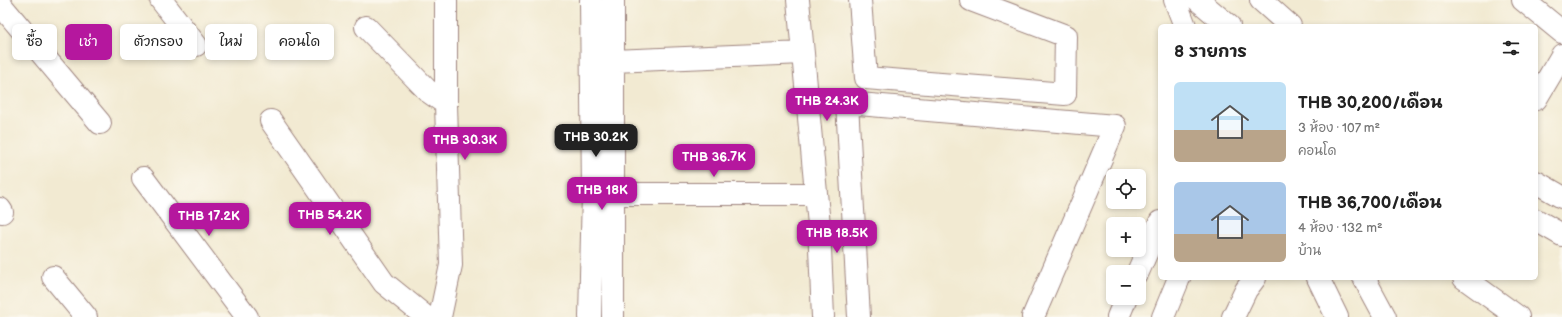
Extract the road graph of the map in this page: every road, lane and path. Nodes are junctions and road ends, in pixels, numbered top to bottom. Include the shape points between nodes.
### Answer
1 (161, 0) edge
2 (446, 0) edge
3 (590, 0) edge
4 (613, 0) edge
5 (798, 0) edge
6 (860, 0) edge
7 (970, 0) edge
8 (1175, 0) edge
9 (1198, 0) edge
10 (1261, 0) edge
11 (1523, 0) edge
12 (0, 4) edge
13 (1280, 23) edge
14 (180, 24) edge
15 (1183, 24) edge
16 (1227, 24) edge
17 (366, 27) dead end
18 (1562, 32) edge
19 (803, 53) junction
20 (1562, 55) edge
21 (613, 61) junction
22 (1538, 96) edge
23 (446, 104) junction
24 (271, 121) dead end
25 (100, 123) dead end
26 (143, 178) dead end
27 (1538, 183) edge
28 (603, 194) junction
29 (815, 194) junction
30 (1562, 197) edge
31 (1538, 221) edge
32 (1158, 227) edge
33 (1562, 235) edge
34 (1141, 265) edge
35 (53, 277) dead end
36 (1178, 280) edge
37 (1254, 280) edge
38 (1319, 280) edge
39 (1365, 280) edge
40 (1467, 280) edge
41 (1123, 305) edge
42 (86, 317) edge
43 (247, 317) edge
44 (426, 317) edge
45 (440, 317) edge
46 (590, 317) edge
47 (613, 317) edge
48 (823, 317) edge
49 (859, 317) edge
50 (1033, 317) edge
51 (1118, 317) edge
52 (1163, 317) edge
53 (1233, 317) edge
54 (1337, 317) edge
55 (1385, 317) edge
56 (1518, 317) edge

1 - 14 street
2 - 23 street
3 - 28 street
4 - 21 street
5 - 19 street
6 - 7 street via 866,78 1065,94 1066,36
8 - 15 street
9 - 16 street
10 - 13 street
11 - 18 street
12 - 25 street
17 - 23 street via 429,92
19 - 21 street
19 - 29 street
20 - 22 street
21 - 28 street
23 - 45 street via 451,265
24 - 44 street via 384,284
26 - 43 street
27 - 30 street
28 - 29 street
28 - 46 street
28 - 47 street
29 - 48 street
31 - 33 street
32 - 34 street
35 - 42 street
36 - 52 street
37 - 53 street
38 - 54 street
39 - 55 street
40 - 56 street
41 - 51 street
49 - 50 street via 847,103 1115,126

